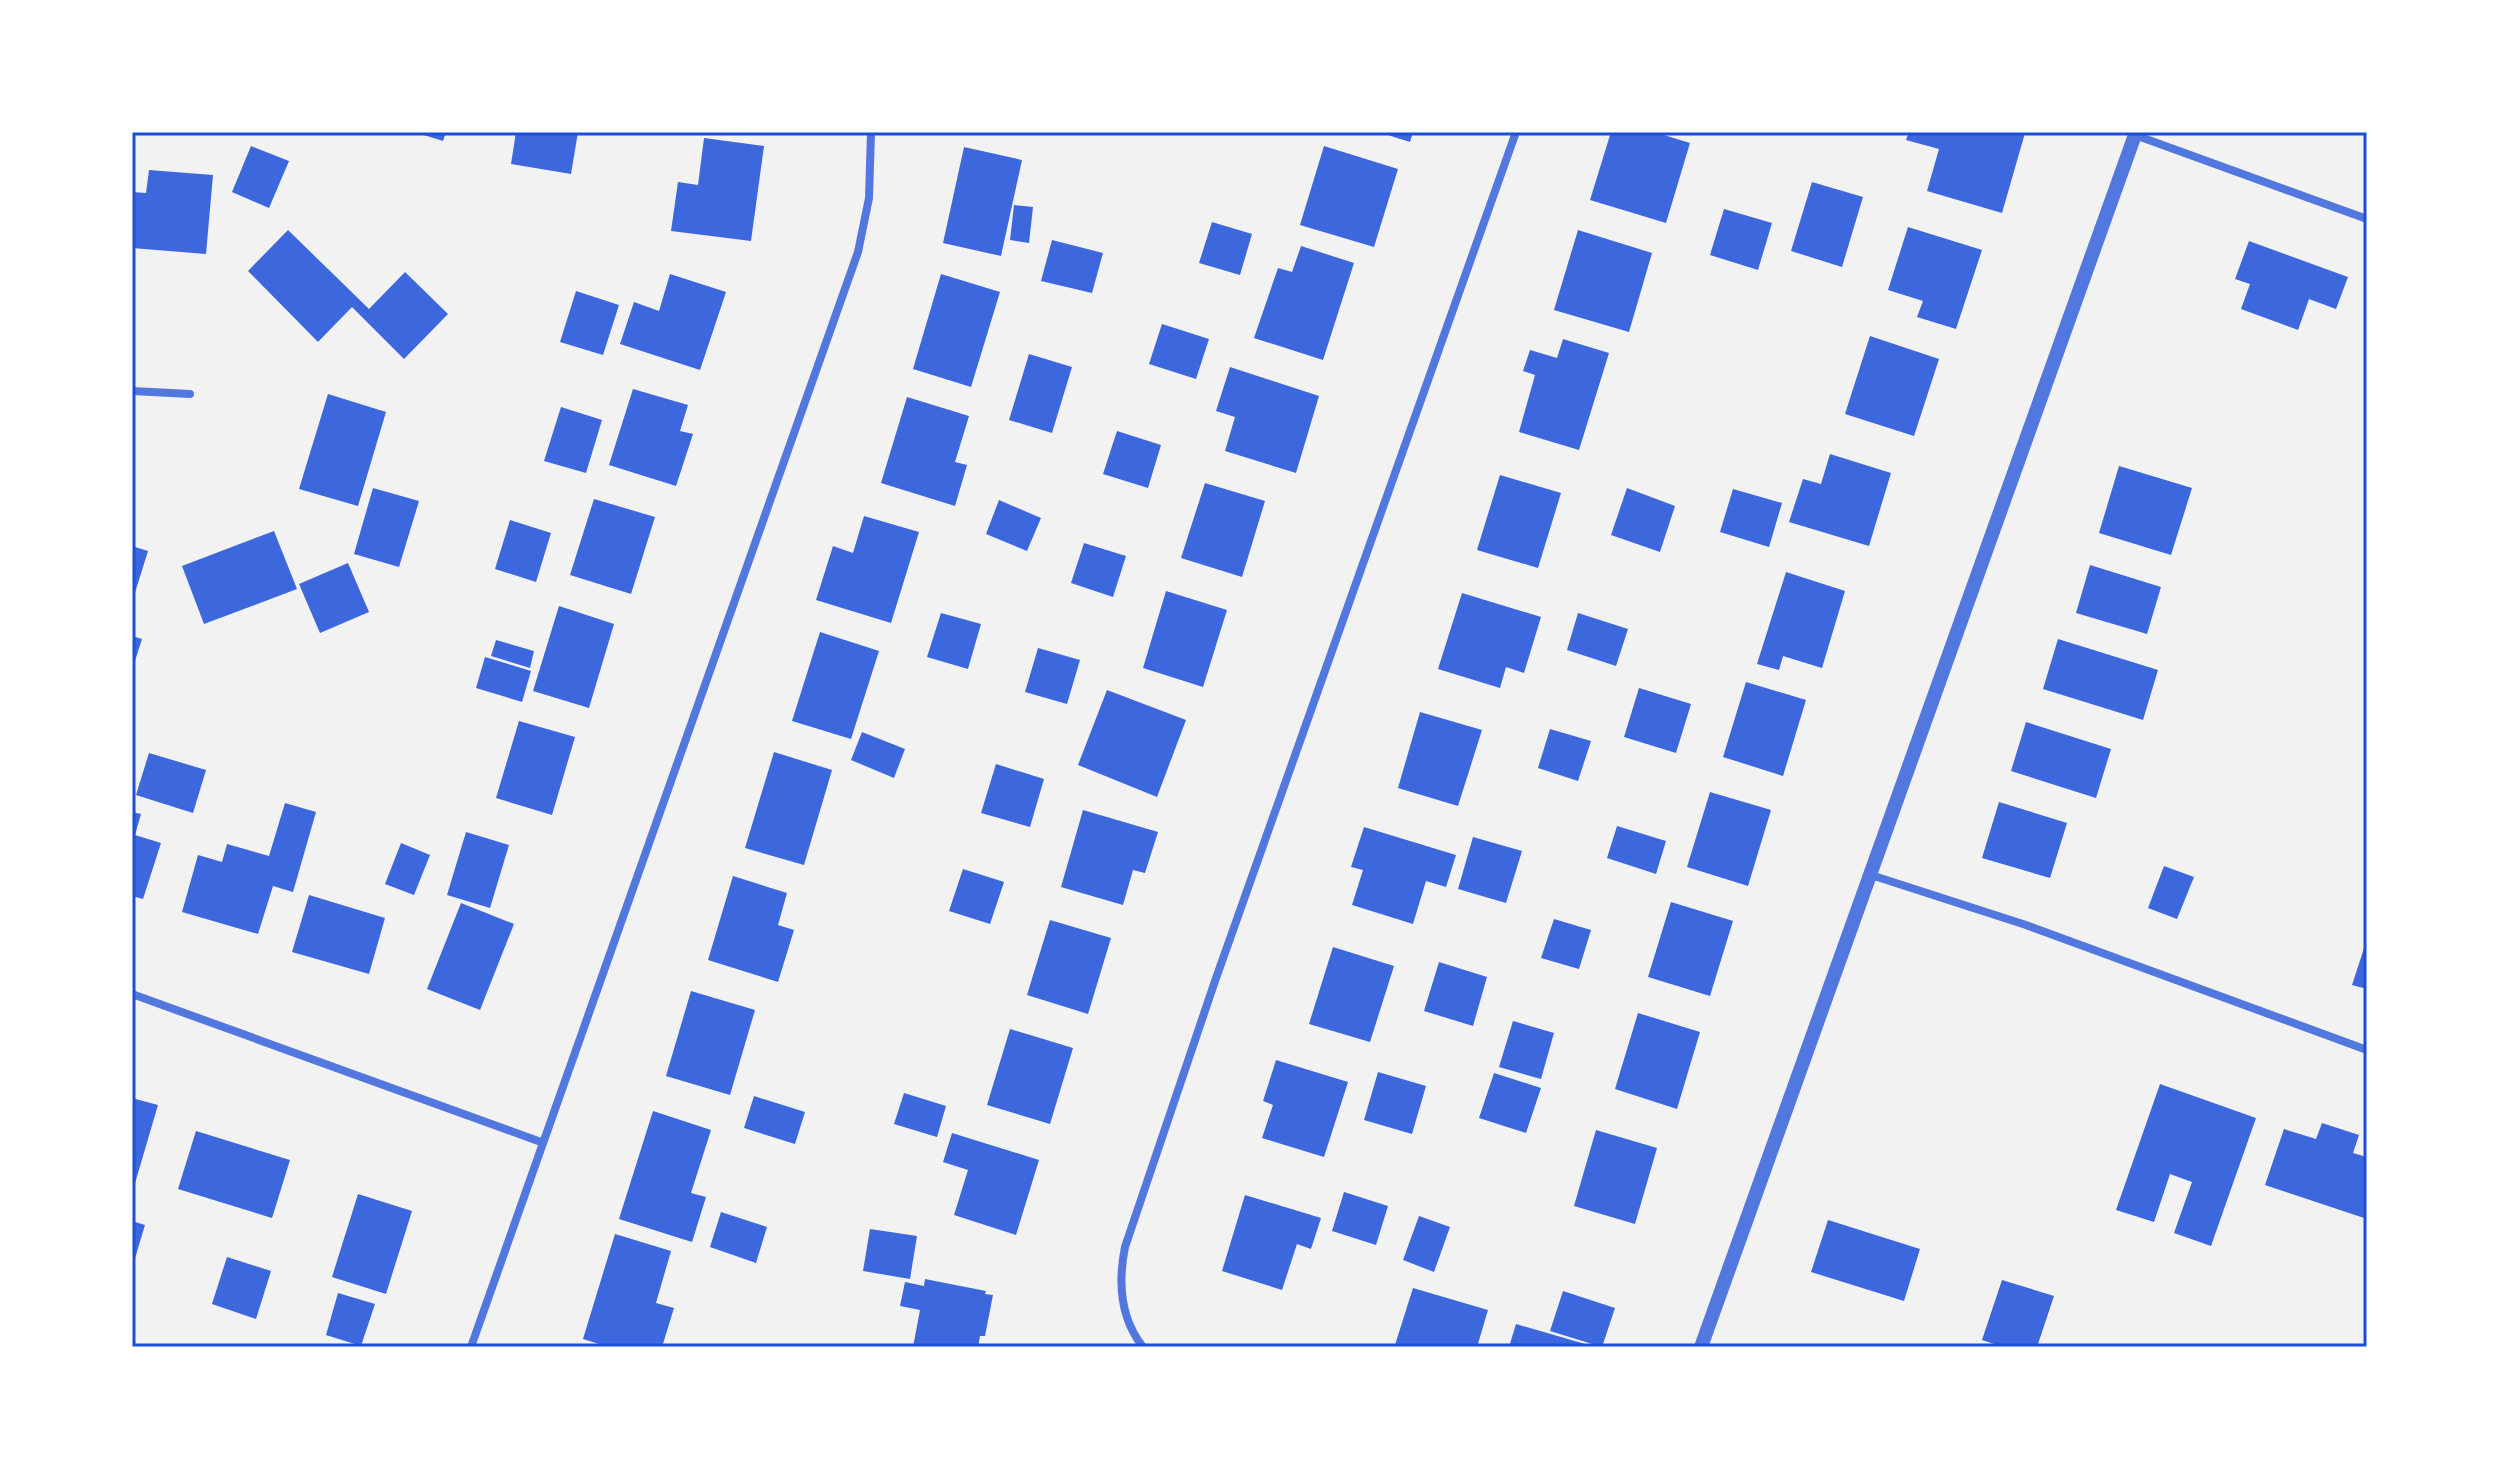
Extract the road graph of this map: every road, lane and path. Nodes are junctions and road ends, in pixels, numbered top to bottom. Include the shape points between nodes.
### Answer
1 (871, 132) edge
2 (1516, 132) edge
3 (2136, 133) edge
4 (2367, 219) edge
5 (132, 391) edge
6 (190, 394) dead end
7 (1871, 875) junction
8 (132, 994) edge
9 (2367, 1050) edge
10 (541, 1142) junction
11 (471, 1347) edge
12 (1143, 1347) edge
13 (1701, 1347) edge

1 - 10 street via 869,198 858,252
2 - 12 street via 1125,1247 1122,1305
3 - 4 street
3 - 7 street
5 - 6 street
7 - 9 street via 2026,925
7 - 13 street
8 - 10 street
10 - 11 street

